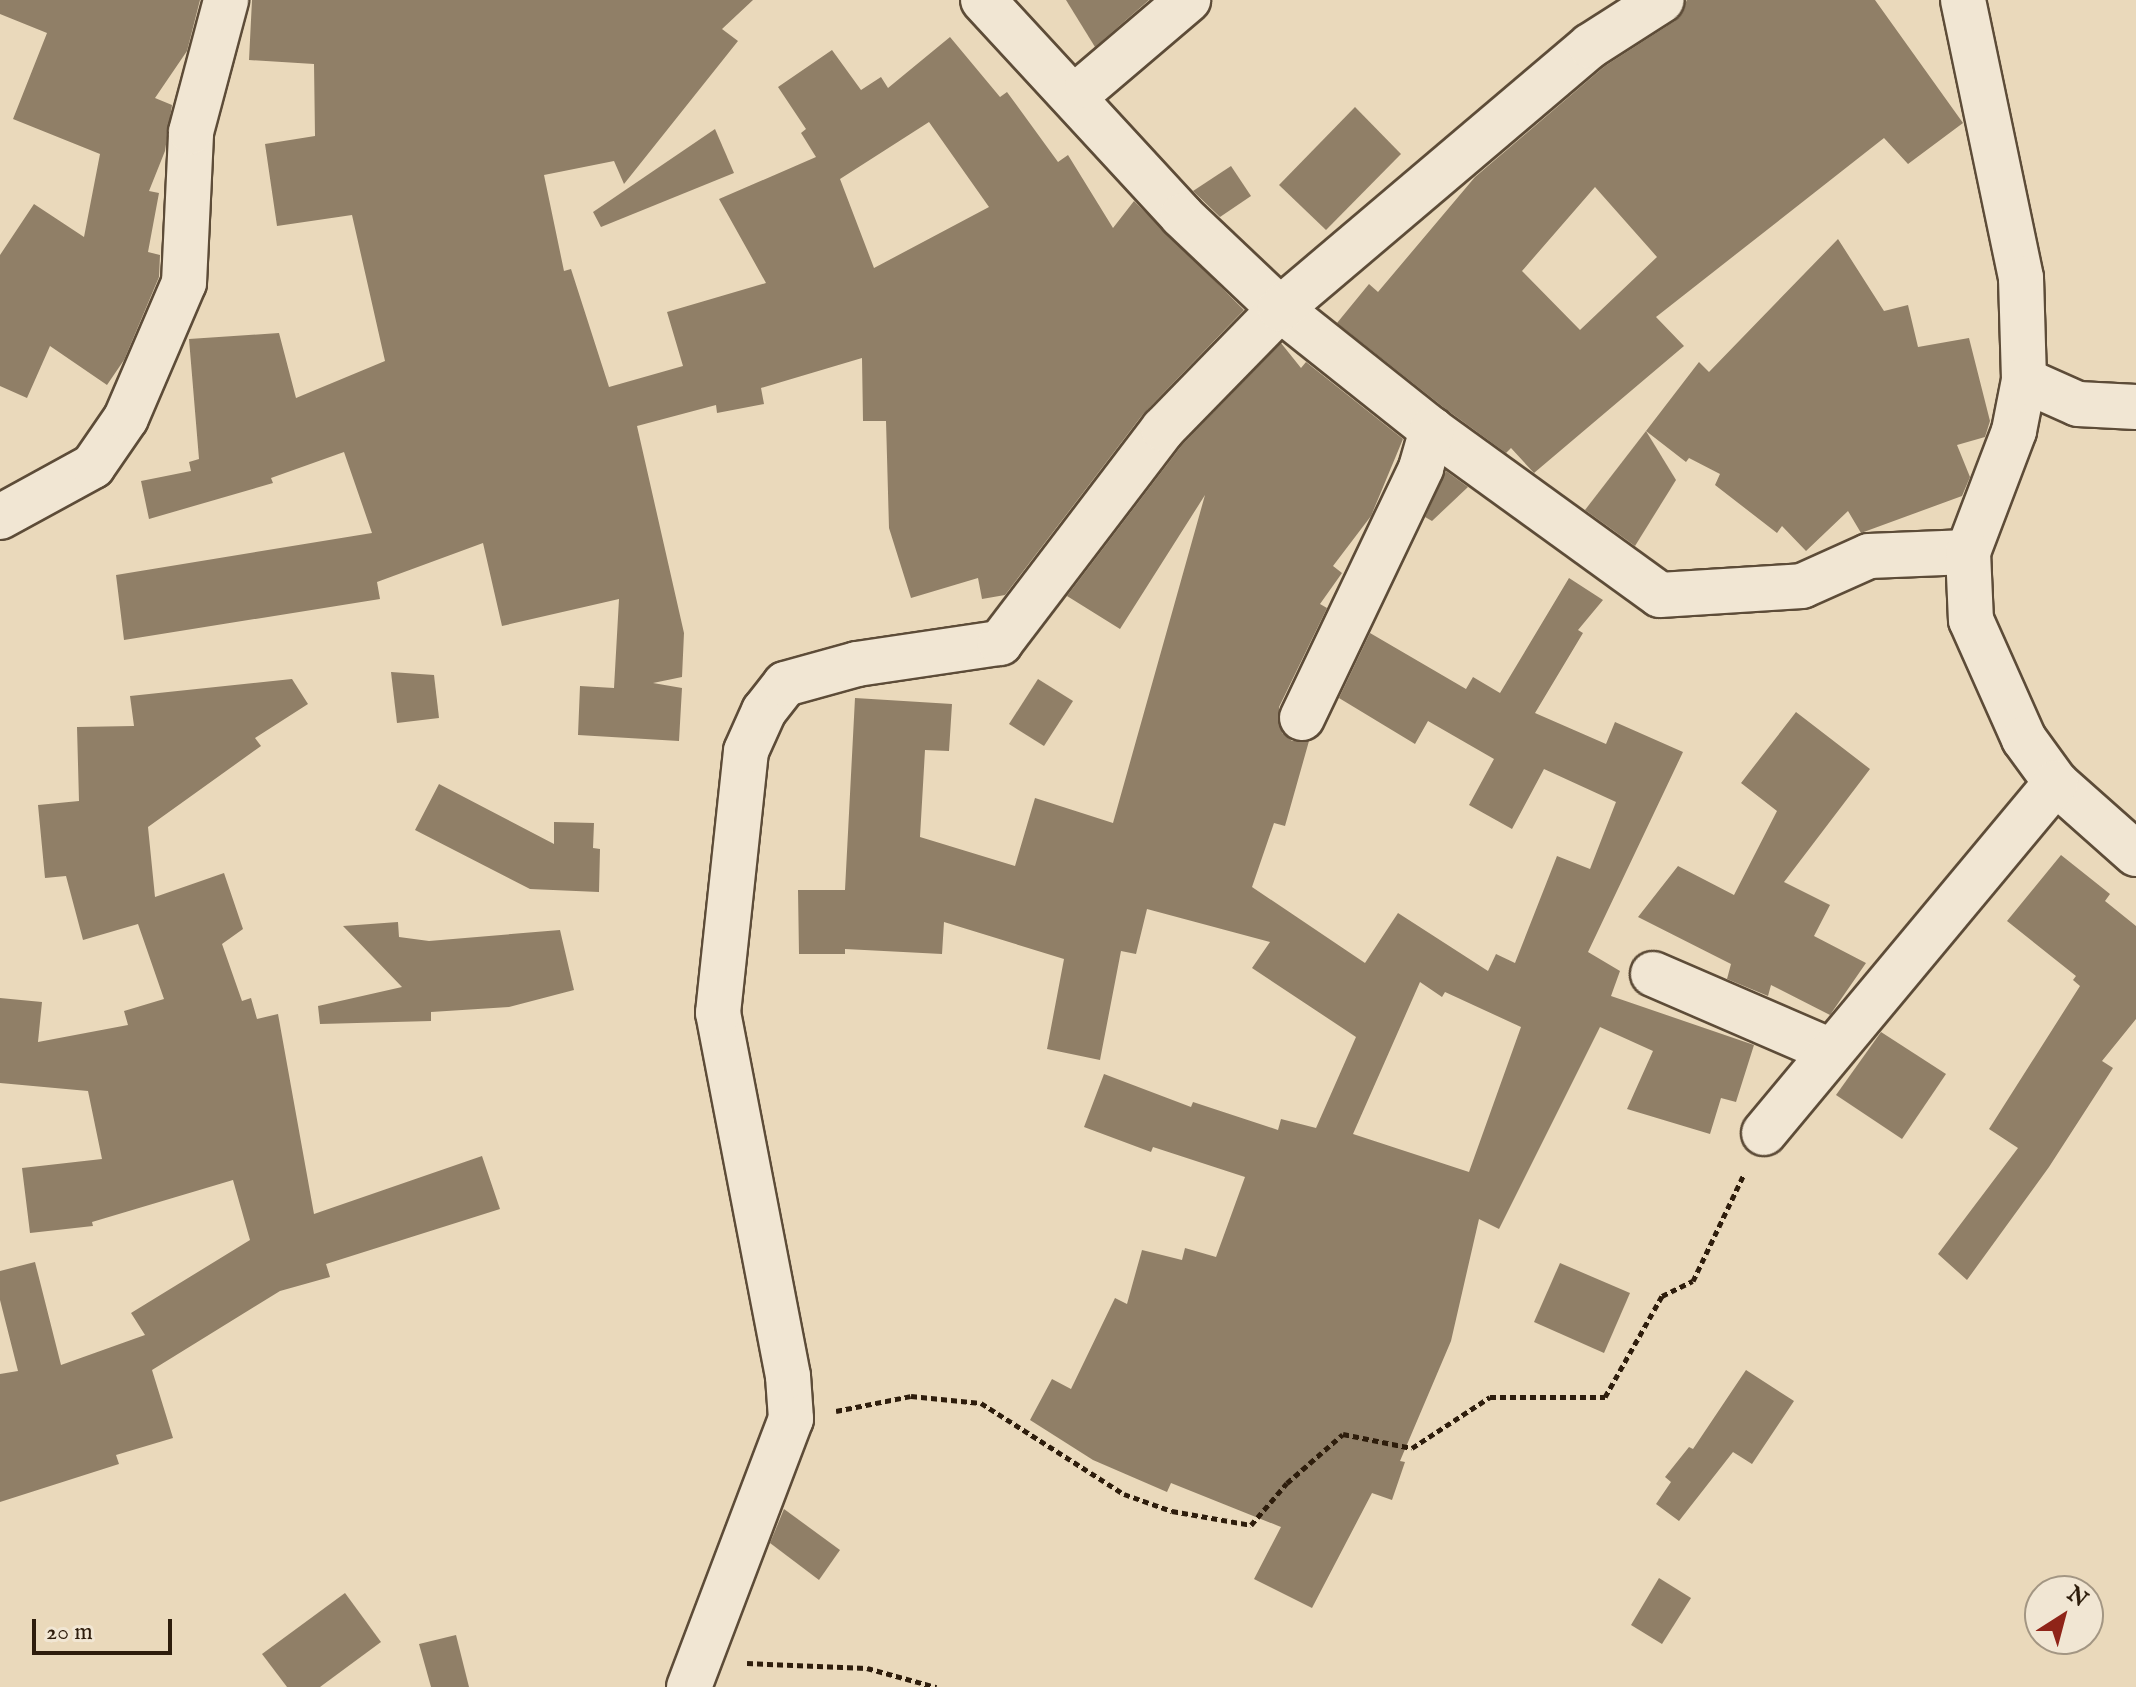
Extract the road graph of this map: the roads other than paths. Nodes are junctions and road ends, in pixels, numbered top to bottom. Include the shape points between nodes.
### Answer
1 (226, 0) edge
2 (983, 0) edge
3 (1188, 0) edge
4 (1662, 0) edge
5 (1963, 0) edge
6 (1087, 86) dead end
7 (1280, 309) junction
8 (2024, 380) junction
9 (2136, 407) edge
10 (1432, 430) junction
11 (0, 517) edge
12 (1968, 552) junction
13 (1302, 718) dead end
14 (2056, 783) junction
15 (2136, 854) edge
16 (1653, 974) dead end
17 (1829, 1050) junction
18 (1764, 1133) road end
19 (694, 1674) edge

1 - 11 street via 191,132 184,283 126,418 93,466
2 - 7 street via 1182,216
3 - 6 street
4 - 7 street via 1590,46
5 - 8 street via 2021,278
7 - 10 street
7 - 19 street via 1163,429 1000,643 857,664 785,684 764,711 746,751 718,1013 788,1376 791,1419
8 - 9 street via 2078,404
8 - 12 street via 2014,431
10 - 12 street via 1660,595 1802,586 1869,556
10 - 13 street via 1421,468
12 - 14 street via 1971,620 2024,739
14 - 15 street
14 - 17 street
16 - 17 street
17 - 18 street

